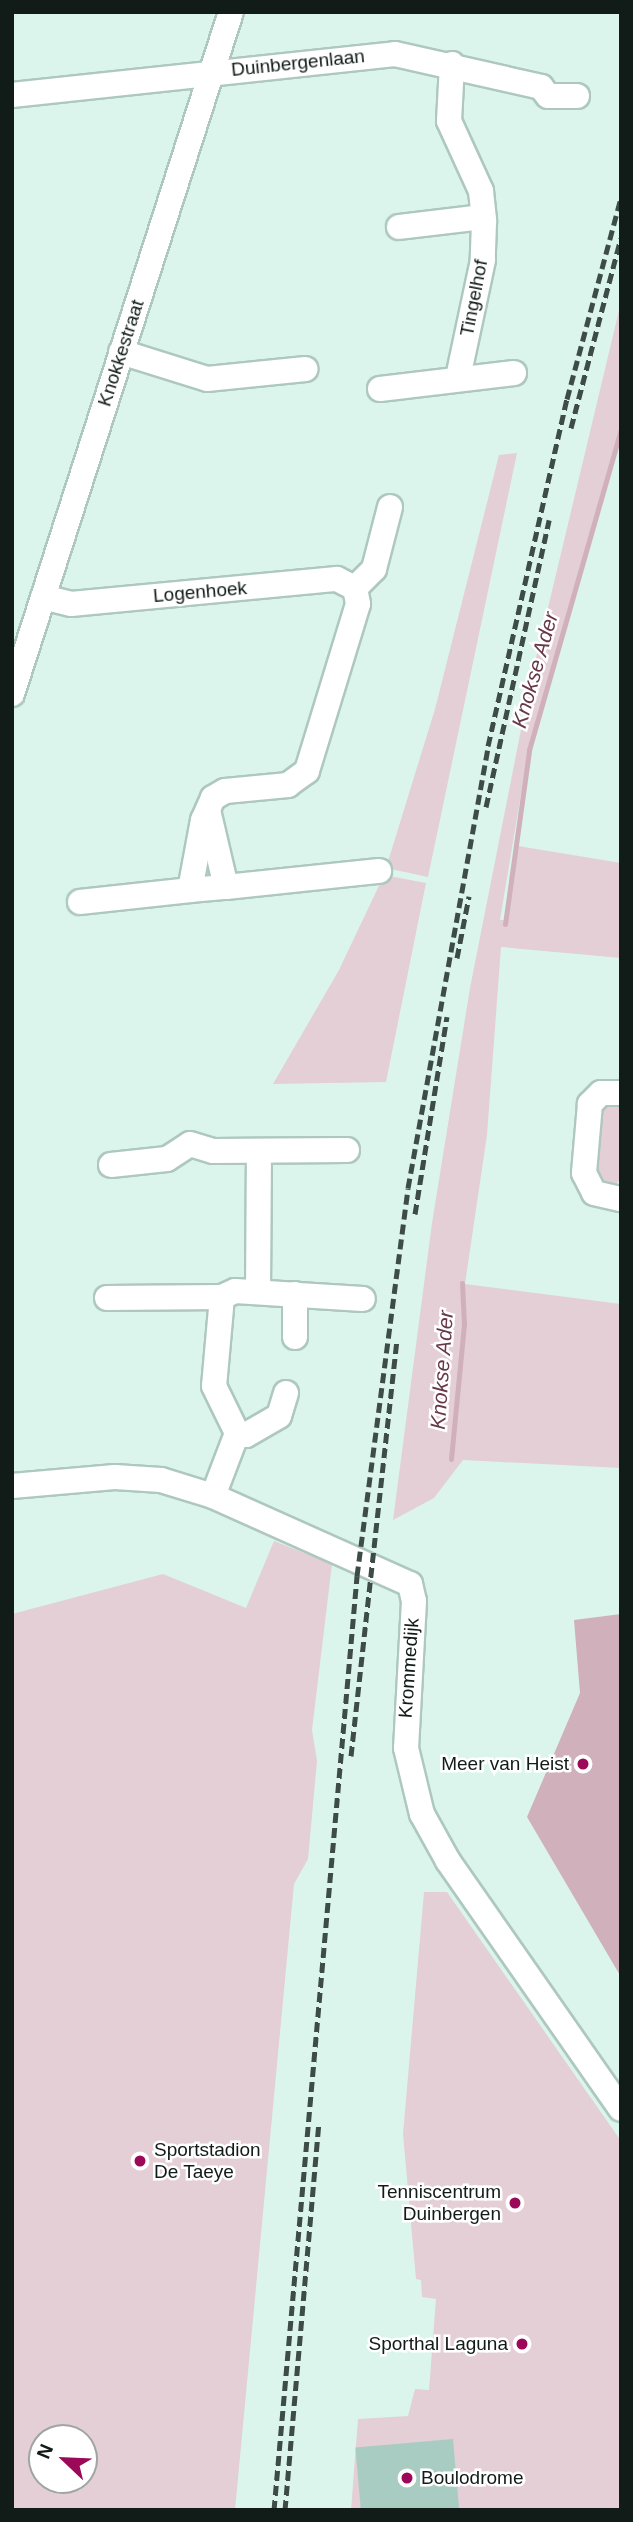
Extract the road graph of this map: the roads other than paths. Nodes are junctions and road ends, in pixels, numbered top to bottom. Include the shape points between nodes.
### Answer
1 (231, 12) edge
2 (452, 64) junction
3 (211, 73) junction
4 (12, 95) edge
5 (577, 96) dead end
6 (483, 217) junction
7 (399, 227) dead end
8 (121, 352) junction
9 (306, 369) dead end
10 (514, 373) dead end
11 (458, 378) junction
12 (380, 389) dead end
13 (390, 507) dead end
14 (355, 589) junction
15 (43, 597) junction
16 (12, 694) edge
17 (208, 810) junction
18 (379, 871) dead end
19 (226, 887) junction
20 (190, 890) junction
21 (80, 902) dead end
22 (621, 1093) edge
23 (346, 1150) dead end
24 (259, 1151) junction
25 (111, 1165) dead end
26 (621, 1199) edge
27 (258, 1292) junction
28 (295, 1294) junction
29 (222, 1297) junction
30 (107, 1298) dead end
31 (363, 1299) dead end
32 (295, 1337) dead end
33 (286, 1393) dead end
34 (237, 1433) junction
35 (12, 1486) edge
36 (213, 1496) junction
37 (621, 2109) edge

1 - 3 street, Knokkestraat
2 - 3 street, Duinbergenlaan via 395,54
2 - 5 street, Duinbergenlaan via 541,87 548,96
2 - 6 street, Tingelhof via 449,121 481,191
3 - 4 street, Duinbergenlaan
3 - 8 street, Knokkestraat
6 - 7 street
6 - 11 street, Tingelhof via 483,260
8 - 9 street via 207,379
8 - 15 street, Knokkestraat
10 - 11 street
11 - 12 street
13 - 14 street via 374,569
14 - 15 street, Logenhoek via 337,579 71,604
14 - 17 street via 358,604 307,771 288,785 226,791 213,798
15 - 16 street, Knokkestraat
17 - 19 street
17 - 20 street
18 - 19 street
19 - 20 street
20 - 21 street
22 - 26 street via 601,1093 590,1104 584,1173 594,1193
23 - 24 street
24 - 25 street via 213,1151 190,1133 167,1159
24 - 27 street
27 - 28 street
27 - 29 street
28 - 31 street
28 - 32 street
29 - 30 street via 204,1293
29 - 34 street via 214,1386
33 - 34 street via 279,1416 246,1435
34 - 36 street
35 - 36 street, Krommedijk via 127,1477
36 - 37 street, Krommedijk via 410,1584 414,1601 406,1748 422,1814 448,1861

